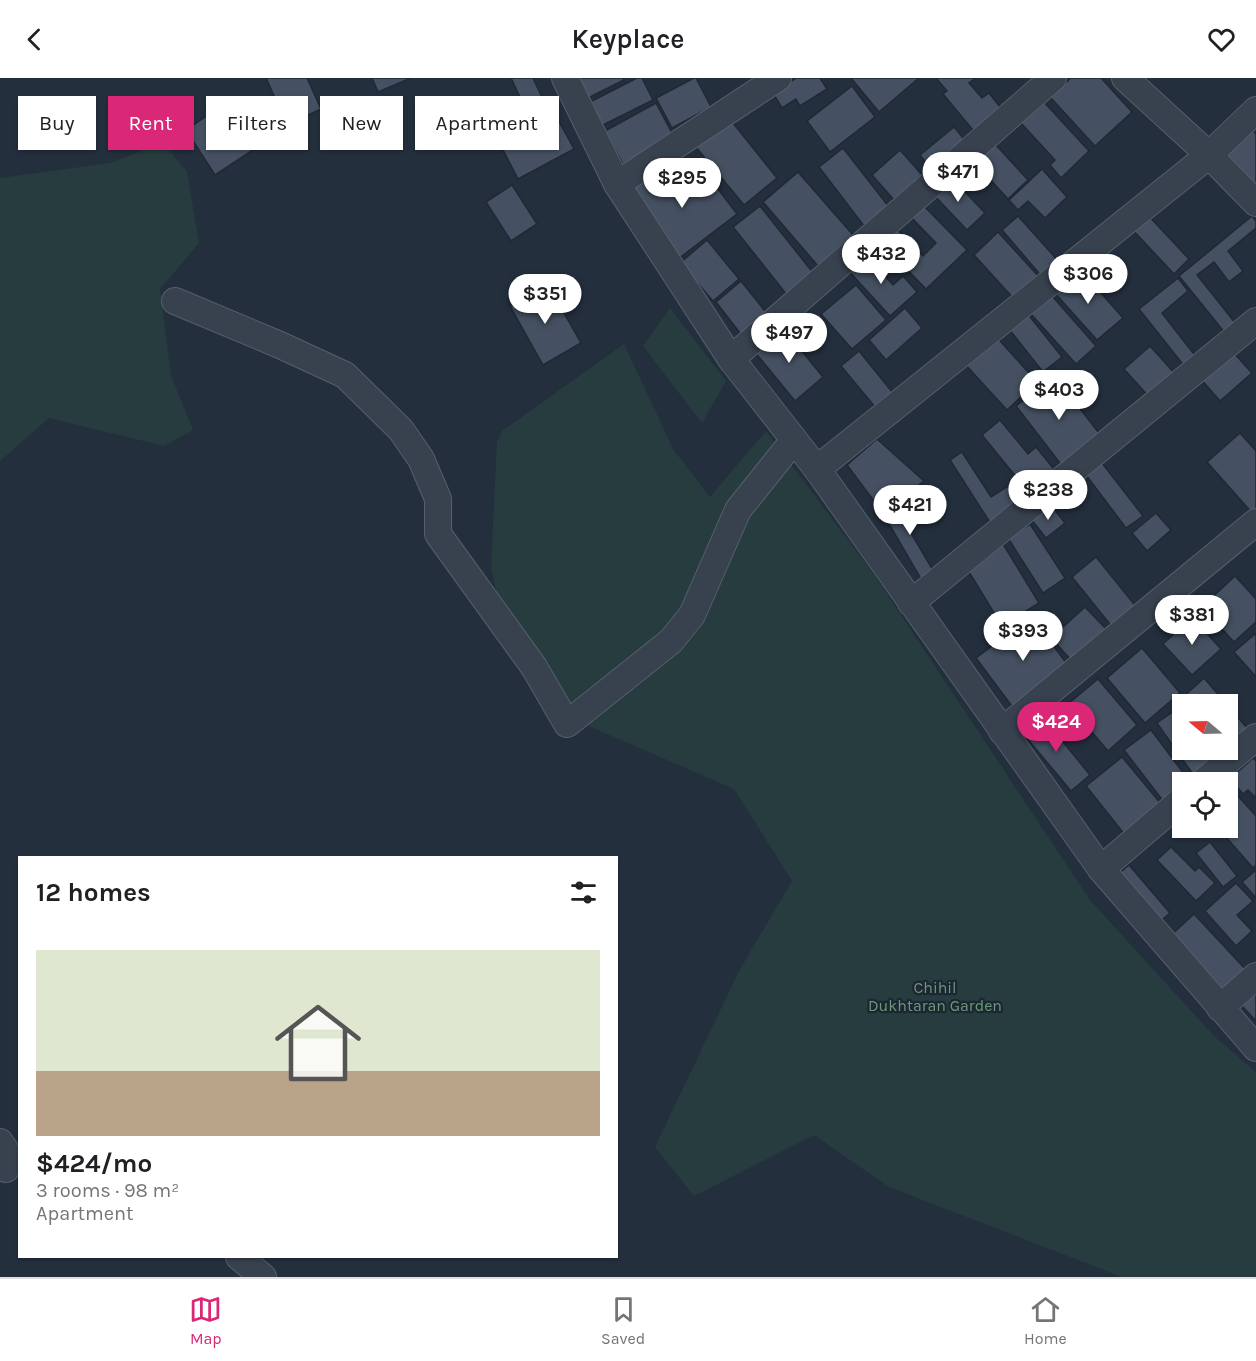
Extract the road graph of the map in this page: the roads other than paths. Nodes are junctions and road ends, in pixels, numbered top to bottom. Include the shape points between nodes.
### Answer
1 (565, 78) edge
2 (778, 78) edge
3 (1053, 78) edge
4 (1125, 78) edge
5 (1256, 110) edge
6 (1209, 156) junction
7 (617, 184) junction
8 (1256, 203) edge
9 (175, 301) dead end
10 (1256, 321) edge
11 (732, 359) junction
12 (794, 440) junction
13 (817, 470) junction
14 (1256, 522) edge
15 (911, 603) junction
16 (1002, 731) junction
17 (1256, 737) edge
18 (1215, 772) edge
19 (1172, 809) edge
20 (1101, 869) junction
21 (1256, 976) edge
22 (1220, 1008) junction
23 (1256, 1048) edge
24 (0, 1142) edge
25 (9, 1170) edge
26 (240, 1258) edge
27 (263, 1277) edge

1 - 7 street
2 - 7 street
3 - 11 street
4 - 6 street
5 - 6 street
6 - 8 street
6 - 13 street
7 - 11 street
9 - 12 street via 345,375 401,430 421,459 438,499 438,534 534,667 567,724 671,641 692,615 738,510
10 - 15 street
11 - 12 street
12 - 13 street
13 - 15 street
14 - 16 street
15 - 16 street
16 - 20 street
17 - 18 street
19 - 20 street
20 - 22 street
21 - 22 street
22 - 23 street
24 - 25 street
26 - 27 street

